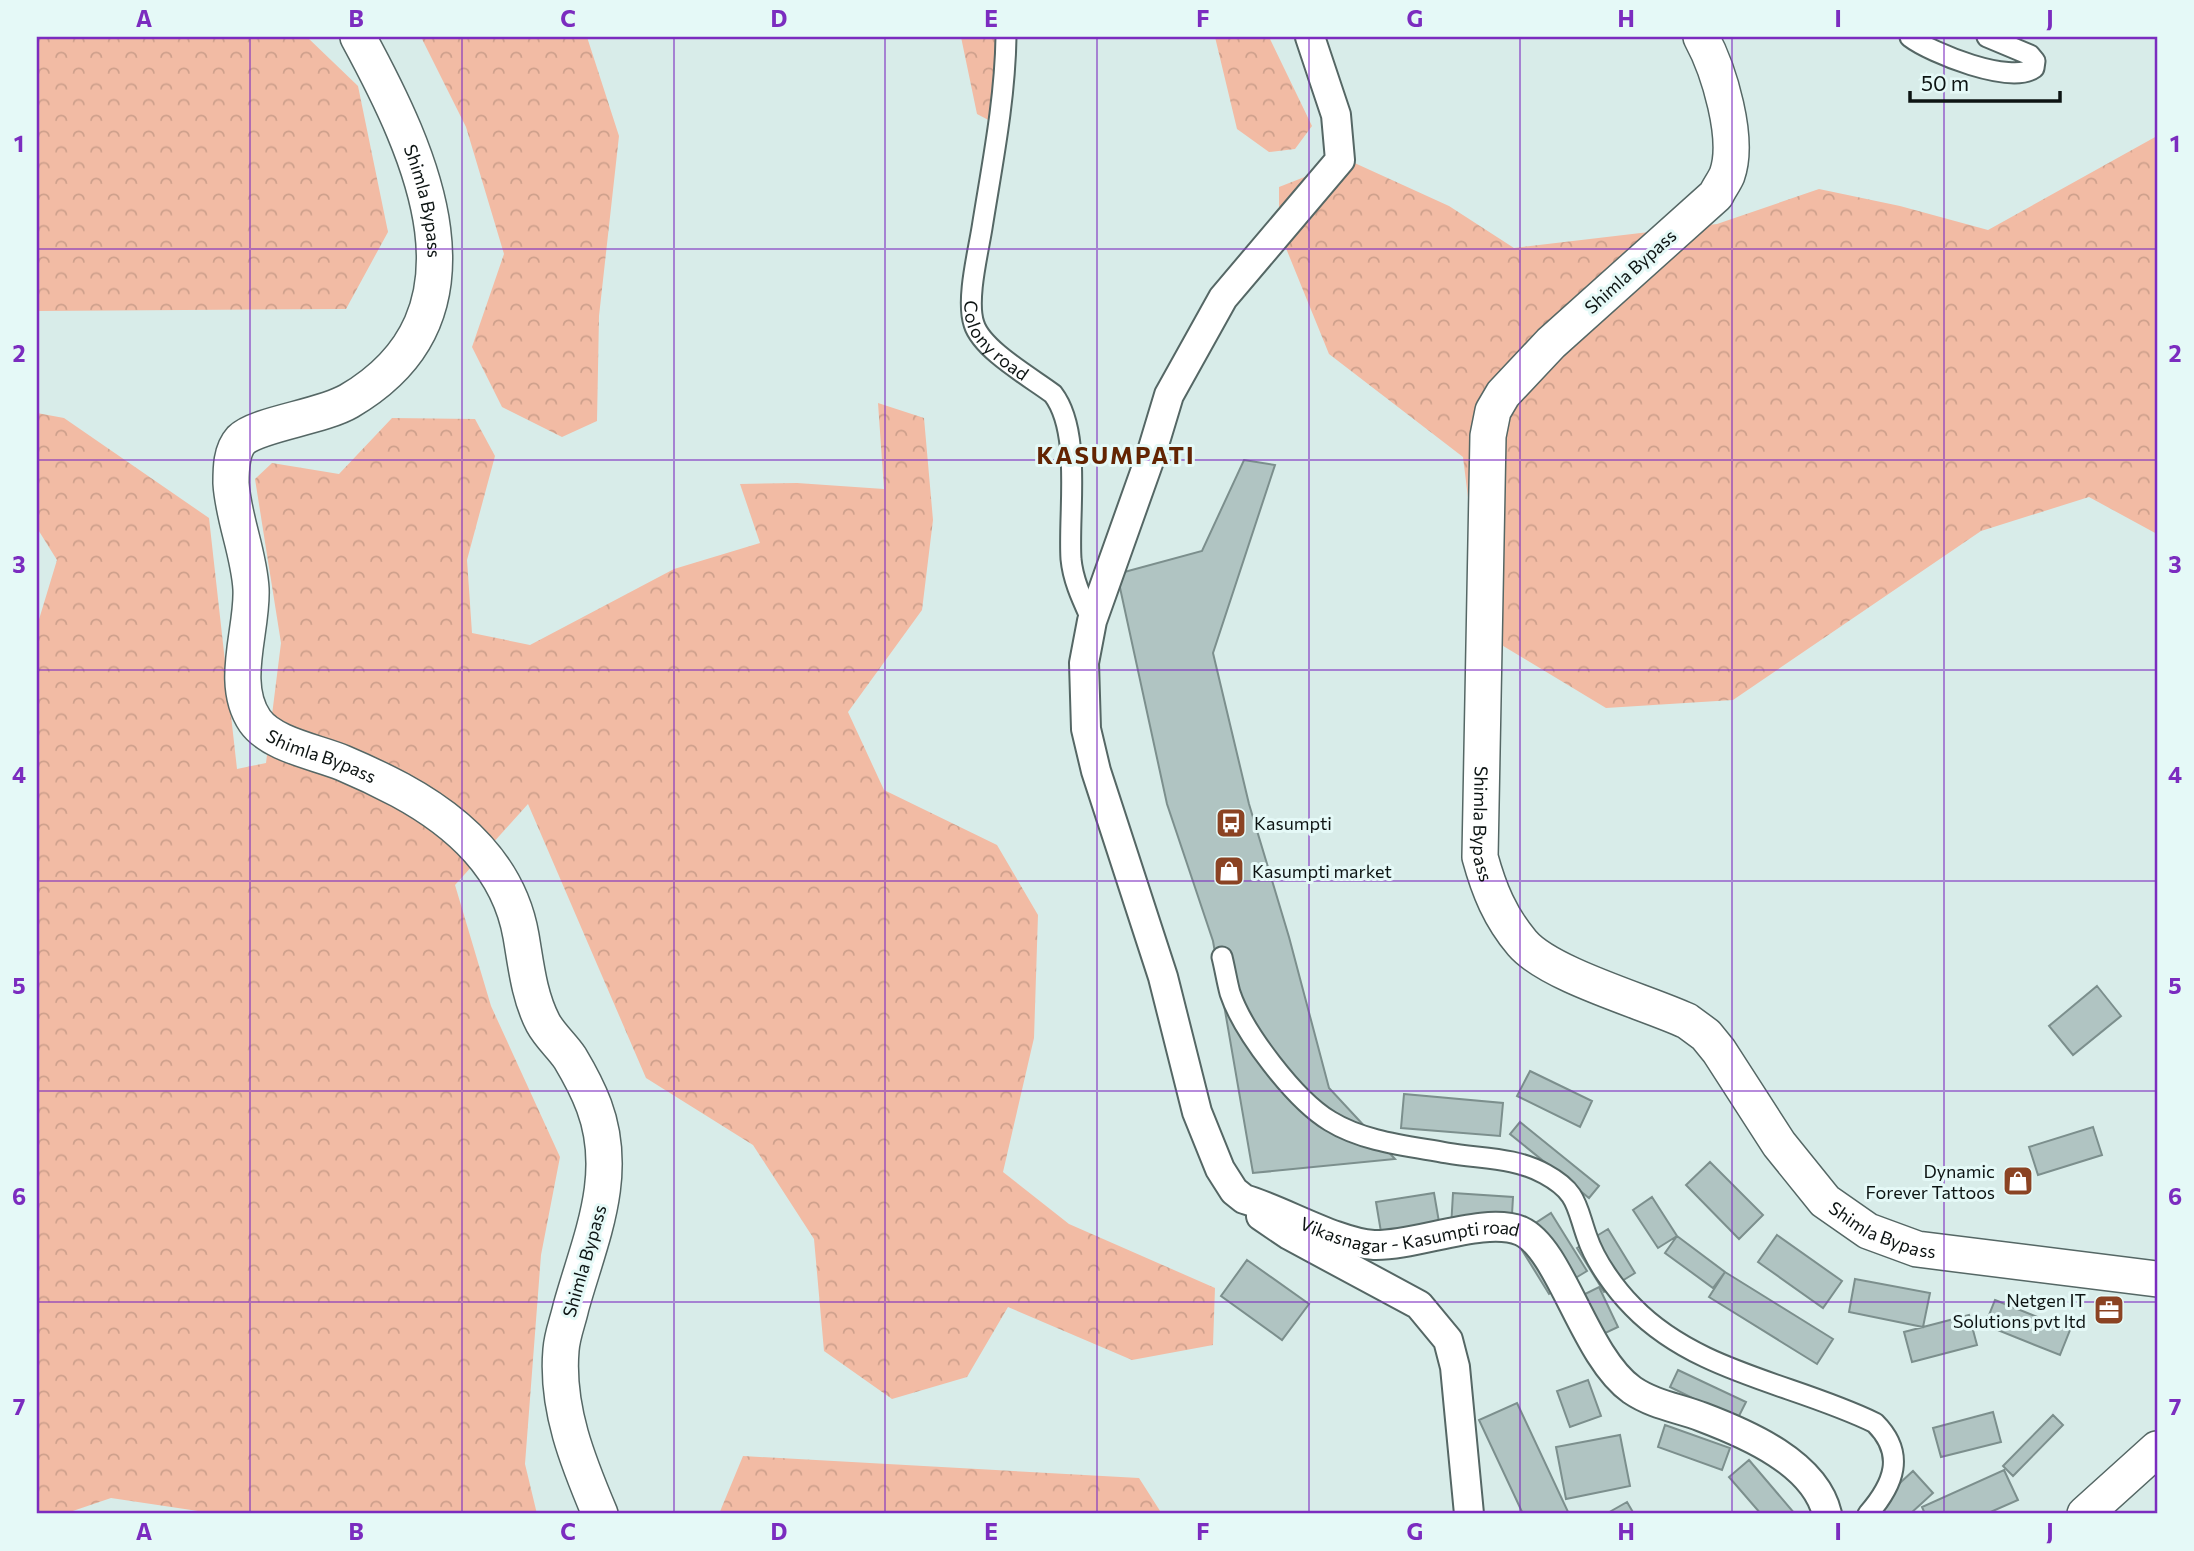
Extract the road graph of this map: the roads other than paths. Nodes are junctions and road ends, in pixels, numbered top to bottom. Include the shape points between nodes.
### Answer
1 (358, 37) edge
2 (1006, 37) edge
3 (1701, 37) edge
4 (1910, 37) edge
5 (1987, 37) edge
6 (1310, 40) edge
7 (1092, 621) junction
8 (1222, 957) dead end
9 (1244, 1199) junction
10 (2157, 1279) edge
11 (2157, 1449) edge
12 (600, 1514) edge
13 (1469, 1514) edge
14 (1827, 1514) edge
15 (1867, 1514) edge
16 (2085, 1514) edge

1 - 12 highway, Shimla Bypass via 423,182 437,252 434,287 420,331 381,381 323,414 248,435 234,450 231,488 251,592 244,657 247,706 257,724 270,734 402,791 460,828 481,850 512,905 531,990 544,1024 582,1081 605,1142 600,1214 561,1349 569,1435
2 - 7 street, Colony road via 1001,114 978,258 973,323 988,344 1061,404 1069,440 1071,562
3 - 10 highway, Shimla Bypass via 1730,129 1727,175 1716,195 1550,343 1493,411 1488,436 1480,857 1490,897 1524,946 1552,965 1687,1021 1706,1035 1779,1144 1825,1200 1868,1231 1917,1249
4 - 5 street via 1965,64 2024,73 2034,68 2030,55
6 - 7 street, Vikasnagar - Kasumpti road via 1336,115 1340,160 1223,298 1198,340 1169,395
7 - 9 street, Vikasnagar - Kasumpti road via 1084,663 1086,729 1163,977 1196,1112 1220,1169
8 - 15 street via 1231,995 1250,1032 1279,1073 1330,1121 1381,1141 1524,1164 1546,1174 1575,1199 1587,1238 1617,1289 1664,1332 1706,1357 1875,1423 1888,1436 1895,1454 1884,1496
9 - 13 street via 1268,1223 1419,1305 1448,1340 1455,1367
9 - 14 street, Vikasnagar - Kasumpti road via 1353,1242 1372,1245 1438,1238 1483,1227 1503,1226 1522,1232 1545,1255 1598,1354 1632,1390 1771,1448 1815,1486
11 - 16 highway

